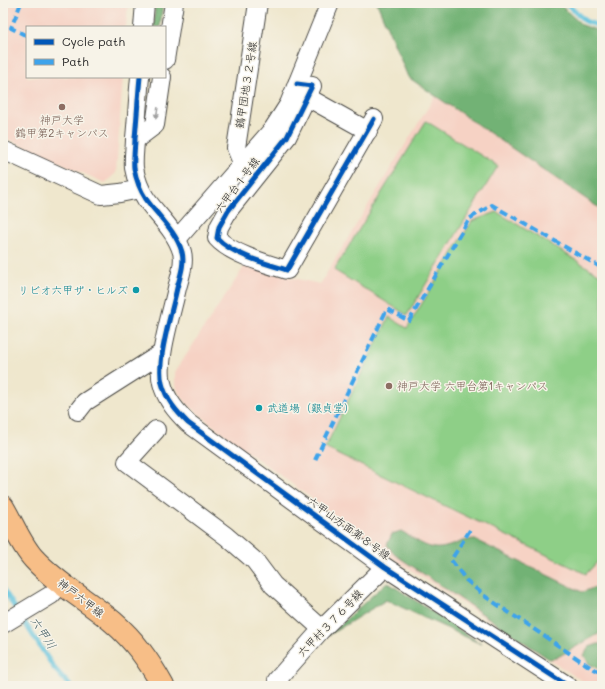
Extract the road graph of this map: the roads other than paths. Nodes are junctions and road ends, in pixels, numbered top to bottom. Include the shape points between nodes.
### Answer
1 (145, 3) edge
2 (174, 3) edge
3 (258, 3) edge
4 (330, 3) edge
5 (143, 26) edge
6 (166, 54) edge
7 (140, 78) edge
8 (162, 78) edge
9 (302, 90) junction
10 (135, 140) junction
11 (3, 150) edge
12 (243, 165) junction
13 (140, 189) junction
14 (177, 239) junction
15 (162, 353) junction
16 (78, 411) dead end
17 (156, 430) dead end
18 (3, 507) edge
19 (385, 567) junction
20 (62, 583) junction
21 (3, 624) edge
22 (322, 629) junction
23 (279, 683) edge
24 (163, 686) edge
25 (568, 686) edge

1 - 5 street
2 - 6 street
3 - 12 street, 鶴甲団地３２号線 via 236,148
4 - 9 street
7 - 10 street
8 -> 10 street via 155,125
9 - 9 street, 六甲台１号線 via 371,125 288,270 263,263 223,245 217,238 219,227 228,211 287,137
9 - 12 street
10 - 13 street via 134,168
11 - 13 street via 101,195
12 - 14 street
13 - 14 street
14 - 15 street, 六甲山方面第８号線 via 182,252 182,268
15 - 16 street via 85,402
15 - 19 street, 六甲山方面第８号線 via 161,382 176,411 195,428
17 - 22 street via 127,462 226,536 255,561 273,585
18 - 20 main road, 神戸六甲線 via 33,558
19 - 22 street, 六甲村３７６号線
19 - 25 street, 六甲山方面第８号線
20 - 21 street via 51,595
20 - 24 main road, 神戸六甲線 via 129,637 147,658
22 - 23 street, 六甲村３７６号線

